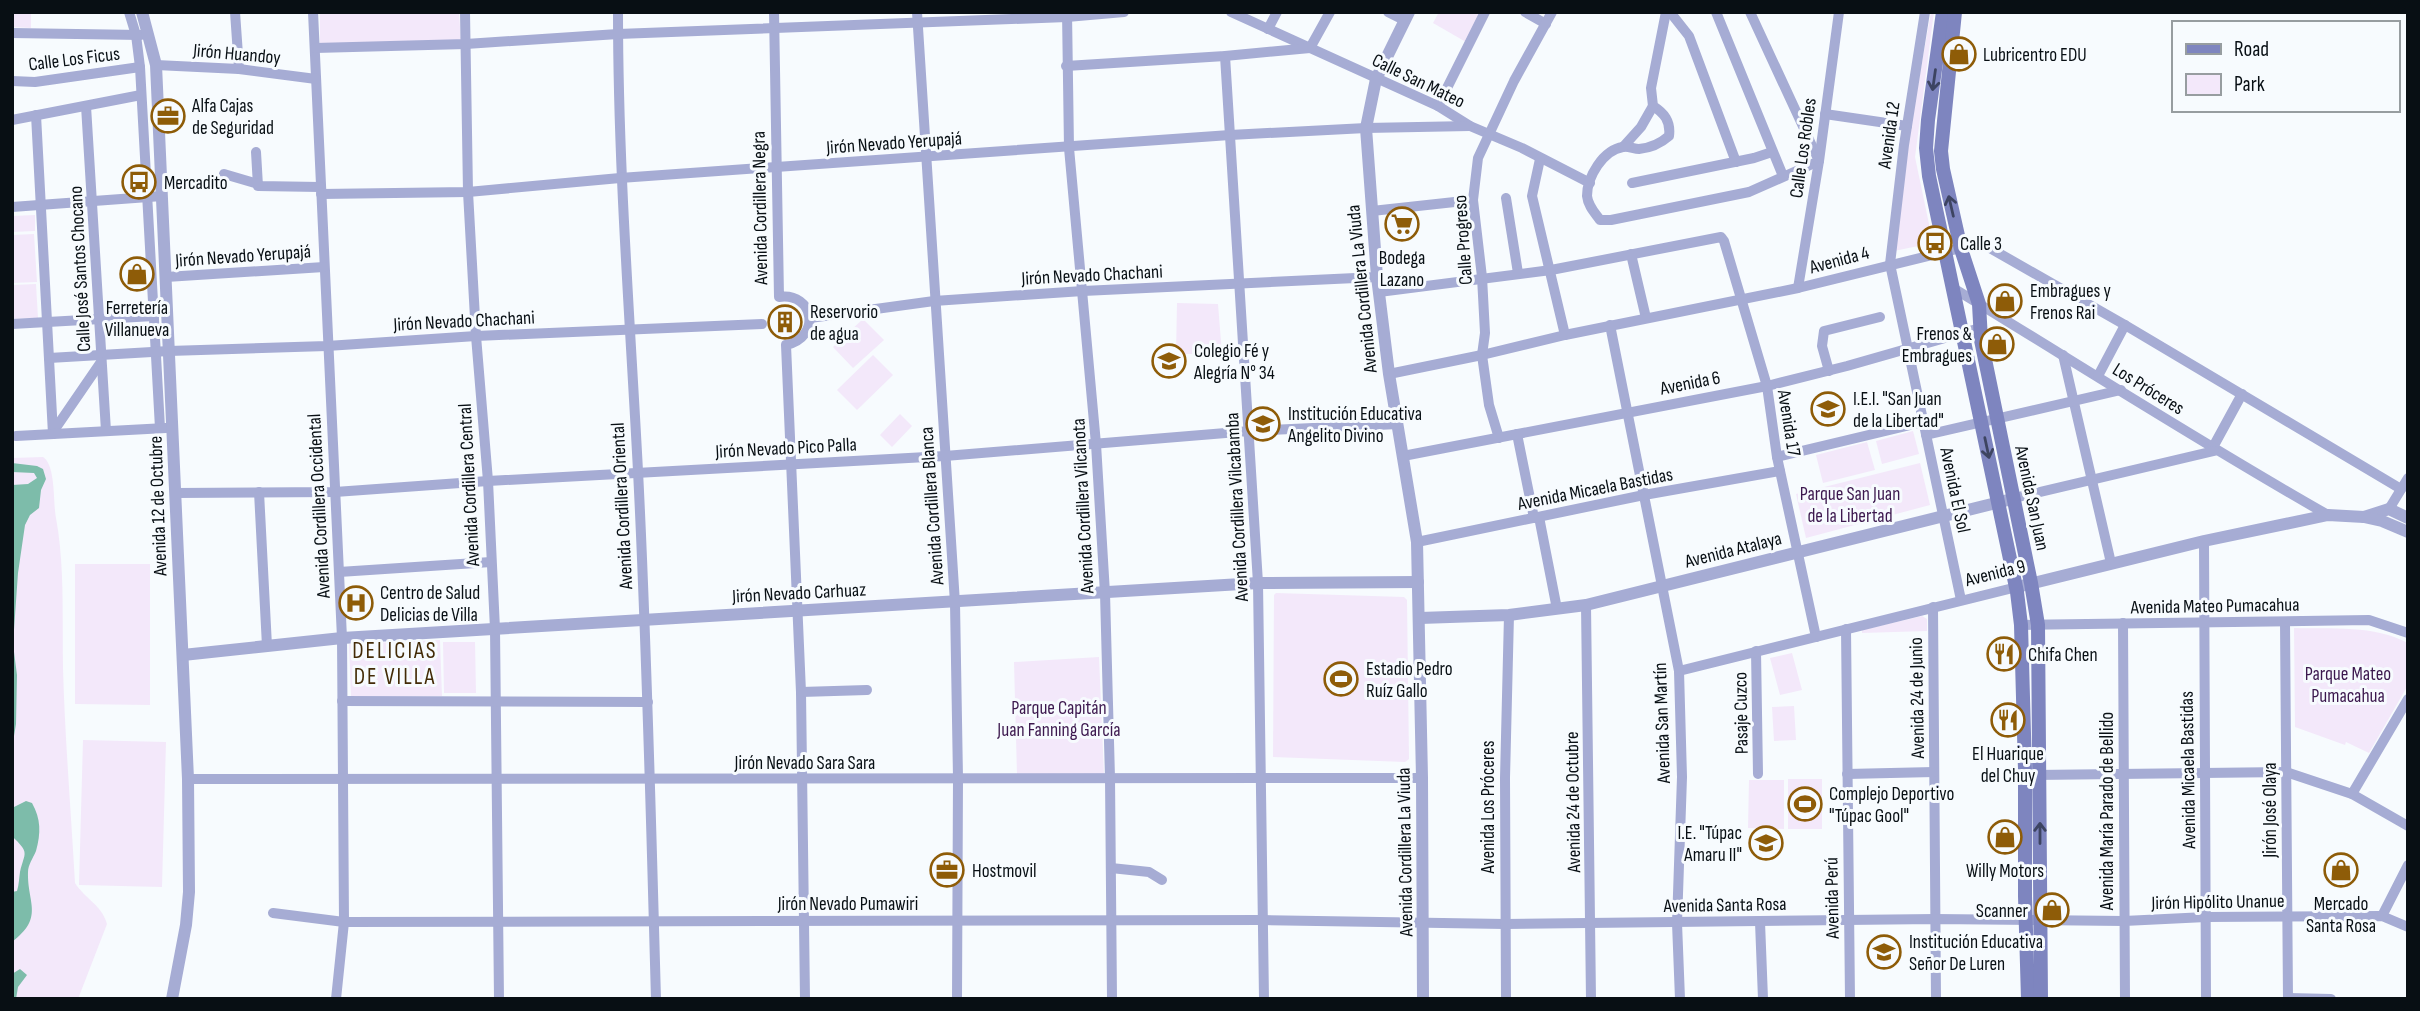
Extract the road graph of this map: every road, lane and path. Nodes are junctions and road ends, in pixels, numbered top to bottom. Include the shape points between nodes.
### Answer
1 (130, 12) edge
2 (142, 12) edge
3 (235, 12) edge
4 (313, 12) edge
5 (465, 12) edge
6 (618, 12) edge
7 (774, 12) edge
8 (1124, 12) edge
9 (1277, 12) edge
10 (1330, 12) edge
11 (1388, 12) edge
12 (1485, 12) edge
13 (1525, 12) edge
14 (1552, 12) edge
15 (1668, 12) edge
16 (1716, 12) edge
17 (1750, 12) edge
18 (1839, 12) edge
19 (1925, 12) edge
20 (1943, 12) edge
21 (1955, 12) edge
22 (1237, 13) edge
23 (1067, 15) edge
24 (1407, 16) edge
25 (917, 17) edge
26 (1546, 24) junction
27 (774, 28) junction
28 (1268, 29) junction
29 (12, 33) edge
30 (618, 34) junction
31 (143, 35) junction
32 (466, 44) junction
33 (314, 48) junction
34 (1310, 48) junction
35 (1225, 56) junction
36 (156, 65) junction
37 (1066, 66) junction
38 (140, 67) junction
39 (239, 69) junction
40 (316, 79) junction
41 (1376, 79) junction
42 (12, 81) edge
43 (141, 95) junction
44 (86, 106) junction
45 (1438, 106) junction
46 (1653, 106) junction
47 (1825, 114) junction
48 (36, 115) junction
49 (12, 120) edge
50 (1469, 126) junction
51 (1907, 126) junction
52 (1366, 128) junction
53 (1488, 134) junction
54 (1230, 135) junction
55 (1623, 146) junction
56 (1069, 148) junction
57 (256, 152) dead end
58 (1772, 152) junction
59 (927, 156) junction
60 (1540, 159) junction
61 (1819, 161) junction
62 (1736, 162) junction
63 (775, 168) junction
64 (224, 174) dead end
65 (1783, 177) junction
66 (620, 178) junction
67 (1590, 183) junction
68 (1632, 183) dead end
69 (258, 184) junction
70 (320, 190) junction
71 (468, 192) junction
72 (162, 196) junction
73 (147, 197) junction
74 (1506, 198) dead end
75 (1473, 200) junction
76 (92, 201) junction
77 (41, 205) junction
78 (12, 207) edge
79 (1372, 211) junction
80 (1961, 248) junction
81 (1945, 251) junction
82 (1631, 254) junction
83 (1890, 264) junction
84 (324, 267) junction
85 (1551, 270) junction
86 (1518, 273) junction
87 (166, 277) junction
88 (1377, 277) junction
89 (1482, 277) junction
90 (1239, 284) junction
91 (1798, 288) junction
92 (1953, 288) junction
93 (1083, 291) junction
94 (1379, 292) junction
95 (1742, 298) junction
96 (934, 302) junction
97 (1979, 304) junction
98 (154, 316) junction
99 (1880, 317) dead end
100 (810, 318) junction
101 (1646, 318) junction
102 (99, 319) junction
103 (47, 322) junction
104 (12, 324) edge
105 (762, 324) dead end
106 (2125, 324) junction
107 (1610, 325) junction
108 (1980, 328) junction
109 (629, 331) junction
110 (1962, 333) junction
111 (1565, 335) junction
112 (476, 336) junction
113 (327, 346) junction
114 (1907, 348) junction
115 (162, 351) junction
116 (1482, 355) junction
117 (2063, 355) junction
118 (49, 358) junction
119 (102, 358) junction
120 (1829, 371) junction
121 (1389, 374) junction
122 (2098, 376) junction
123 (1766, 386) junction
124 (2121, 390) junction
125 (2242, 394) junction
126 (2072, 401) junction
127 (1627, 412) junction
128 (1997, 419) junction
129 (1923, 422) junction
130 (1982, 422) junction
131 (1398, 424) junction
132 (167, 428) junction
133 (106, 431) junction
134 (1250, 431) junction
135 (53, 433) junction
136 (1517, 435) junction
137 (1926, 435) junction
138 (16, 436) dead end
139 (1499, 438) junction
140 (1096, 443) junction
141 (2213, 450) junction
142 (945, 456) junction
143 (1403, 456) junction
144 (1777, 457) junction
145 (792, 465) junction
146 (638, 471) junction
147 (1780, 471) junction
148 (2408, 478) edge
149 (2091, 480) junction
150 (488, 481) junction
151 (2401, 489) junction
152 (259, 492) junction
153 (335, 492) junction
154 (175, 493) junction
155 (1644, 495) junction
156 (2014, 498) junction
157 (1998, 502) junction
158 (2389, 509) junction
159 (2328, 515) junction
160 (1943, 516) junction
161 (2364, 517) junction
162 (1536, 518) junction
163 (2408, 518) edge
164 (2408, 532) edge
165 (2204, 541) junction
166 (1417, 542) junction
167 (1797, 552) junction
168 (491, 562) junction
169 (2111, 563) junction
170 (339, 572) junction
171 (1418, 582) junction
172 (1258, 583) junction
173 (2032, 583) junction
174 (1663, 586) junction
175 (2017, 587) junction
176 (1105, 593) junction
177 (1961, 600) junction
178 (955, 603) junction
179 (1586, 605) junction
180 (1933, 607) junction
181 (1557, 609) junction
182 (796, 611) junction
183 (1509, 615) junction
184 (1420, 618) junction
185 (644, 620) junction
186 (2203, 621) junction
187 (2285, 622) junction
188 (2123, 623) junction
189 (2021, 625) junction
190 (2038, 625) junction
191 (495, 629) junction
192 (1846, 629) junction
193 (2408, 633) edge
194 (1816, 637) junction
195 (342, 638) junction
196 (267, 646) junction
197 (1756, 652) junction
198 (183, 655) junction
199 (1679, 671) junction
200 (867, 690) dead end
201 (801, 692) junction
202 (2408, 699) edge
203 (496, 700) junction
204 (342, 701) junction
205 (648, 702) junction
206 (1934, 772) junction
207 (2204, 772) junction
208 (2286, 772) junction
209 (2124, 773) junction
210 (1758, 774) dead end
211 (1847, 774) junction
212 (2033, 775) junction
213 (1261, 777) junction
214 (344, 778) junction
215 (496, 778) junction
216 (958, 778) junction
217 (1110, 778) junction
218 (1422, 778) junction
219 (188, 779) junction
220 (650, 779) junction
221 (802, 780) junction
222 (2352, 794) junction
223 (2408, 826) edge
224 (2408, 865) edge
225 (1111, 868) junction
226 (1162, 880) dead end
227 (273, 913) dead end
228 (2382, 916) junction
229 (2206, 917) junction
230 (2287, 917) junction
231 (1935, 919) junction
232 (958, 920) junction
233 (1112, 920) junction
234 (1262, 920) junction
235 (1849, 920) junction
236 (2034, 920) junction
237 (498, 921) junction
238 (654, 921) junction
239 (804, 921) junction
240 (2124, 921) junction
241 (344, 922) junction
242 (1760, 922) junction
243 (1424, 923) junction
244 (1592, 923) junction
245 (1677, 923) junction
246 (1505, 924) junction
247 (2408, 927) edge
248 (2288, 998) edge
249 (172, 999) edge
250 (335, 999) edge
251 (499, 999) edge
252 (656, 999) edge
253 (806, 999) edge
254 (957, 999) edge
255 (1112, 999) edge
256 (1264, 999) edge
257 (1423, 999) edge
258 (1506, 999) edge
259 (1591, 999) edge
260 (1680, 999) edge
261 (1763, 999) edge
262 (1850, 999) edge
263 (1936, 999) edge
264 (2028, 999) edge
265 (2041, 999) edge
266 (2126, 999) edge
267 (2206, 999) edge
268 (2331, 999) edge

1 - 31 street, Avenida 12 de Octubre
2 - 31 street, Avenida 12 de Octubre
3 - 39 street
4 - 33 street, Avenida Cordillera Occidental
5 - 32 street, Avenida Cordillera Central
6 - 30 street, Avenida Cordillera Oriental
7 - 27 street, Avenida Cordillera Negra
8 - 23 street
9 - 28 street
10 - 34 street
11 - 24 street
12 - 45 street
13 - 26 street
14 - 26 street, Calle Progreso
15 - 46 street via 1650,89
15 - 62 street via 1689,36
16 - 58 street
17 - 61 street
18 - 47 street, Calle Los Robles
19 - 51 street, Avenida 12
20 -> 81 main road, Avenida San Juan via 1926,148
80 -> 21 main road, Avenida San Juan via 1941,151
22 - 28 street, Calle San Mateo
23 - 25 street
23 - 37 street, Avenida Cordillera Vilcanota
24 - 41 street, Avenida Cordillera La Viuda
25 - 27 street
25 - 59 street, Avenida Cordillera Blanca
26 - 53 street, Calle Progreso
27 - 30 street
27 - 63 street, Avenida Cordillera Negra
28 - 34 street, Calle San Mateo
29 - 31 street
30 - 32 street
30 - 66 street, Avenida Cordillera Oriental
31 - 36 street, Avenida 12 de Octubre
31 - 38 street, Avenida 12 de Octubre
32 - 33 street
32 - 71 street, Avenida Cordillera Central
33 - 40 street, Avenida Cordillera Occidental
34 - 35 street
34 - 41 street, Calle San Mateo
35 - 37 street
35 - 54 street, Avenida Cordillera Vilcabamba
36 - 39 street, Jirón Huandoy
36 - 72 street, Avenida 12 de Octubre
37 - 56 street, Avenida Cordillera Vilcanota
38 - 42 street, Calle Los Ficus
38 - 43 street, Avenida 12 de Octubre
39 - 40 street, Jirón Huandoy
40 - 70 street, Avenida Cordillera Occidental
41 - 45 street, Calle San Mateo
41 - 52 street, Avenida Cordillera La Viuda
43 - 44 street
43 - 73 street, Avenida 12 de Octubre
44 - 48 street
44 - 76 street, Calle José Santos Chocano
45 - 50 street, Calle San Mateo
46 - 55 street
46 - 55 street via 1668,121 1669,136 1641,149
47 - 51 street
47 - 61 street, Calle Los Robles
48 - 49 street
48 - 77 street
50 - 52 street, Jirón Nevado Yerupajá
50 - 53 street, Calle San Mateo
51 - 83 street, Avenida 12
52 - 54 street, Jirón Nevado Yerupajá
52 - 79 street, Avenida Cordillera La Viuda
53 - 60 street, Calle San Mateo
53 - 75 street, Calle Progreso via 1478,158
54 - 56 street, Jirón Nevado Yerupajá
54 - 90 street, Avenida Cordillera Vilcabamba
55 - 67 street via 1608,153
56 - 59 street, Jirón Nevado Yerupajá
56 - 93 street, Avenida Cordillera Vilcanota
57 - 69 street
58 - 62 street
58 - 65 street
59 - 63 street, Jirón Nevado Yerupajá
59 - 96 street, Avenida Cordillera Blanca
60 - 67 street, Calle San Mateo
60 - 85 street via 1532,197
61 - 65 street
61 - 91 street, Calle Los Robles
62 - 68 street
63 - 66 street, Jirón Nevado Yerupajá
63 - 100 street, Avenida Cordillera Negra via 779,297 798,300
64 - 69 street, Jirón Nevado Yerupajá
65 - 67 street via 1749,192 1611,220 1600,219 1592,211 1587,198
66 - 71 street, Jirón Nevado Yerupajá
66 - 109 street, Avenida Cordillera Oriental
69 - 70 street, Jirón Nevado Yerupajá
70 - 71 street, Jirón Nevado Yerupajá
70 - 84 street, Avenida Cordillera Occidental
71 - 112 street, Avenida Cordillera Central
72 - 73 street
72 - 87 street, Avenida 12 de Octubre
73 - 76 street
73 - 98 street, Avenida 12 de Octubre
74 - 86 street
75 - 79 street
75 - 89 street, Calle Progreso
76 - 77 street
76 - 102 street, Calle José Santos Chocano
77 - 78 street
77 - 103 street
79 - 88 street, Avenida Cordillera La Viuda
80 - 81 street, Avenida 4
80 - 97 main road, Avenida San Juan
80 - 106 street, Avenida 4 via 1984,243
81 - 83 street, Avenida 4
81 - 92 main road, Avenida San Juan
82 - 85 street
82 - 95 street, Avenida 17 via 1721,237
82 - 101 street
83 - 91 street, Avenida 4
83 - 114 street, Avenida El Sol
84 - 87 street, Jirón Nevado Yerupajá
84 - 113 street, Avenida Cordillera Occidental
85 - 86 street
85 - 111 street
86 - 89 street
87 - 115 street, Avenida 12 de Octubre
88 - 90 street, Jirón Nevado Chachani
88 - 94 street, Avenida Cordillera La Viuda
89 - 94 street
89 - 116 street, Calle Progreso
90 - 93 street, Jirón Nevado Chachani
90 - 134 street, Avenida Cordillera Vilcabamba
91 - 95 street, Avenida 4
92 - 97 street, Los Próceres
92 - 110 main road, Avenida San Juan
93 - 96 street, Jirón Nevado Chachani
93 - 140 street, Avenida Cordillera Vilcanota
94 - 121 street, Avenida Cordillera La Viuda
95 - 101 street, Avenida 4
95 - 123 street, Avenida 17
96 - 100 street, Jirón Nevado Chachani
96 - 142 street, Avenida Cordillera Blanca
97 - 108 main road, Avenida San Juan
97 - 117 street, Los Próceres
98 - 102 street
98 - 115 street, Avenida 12 de Octubre
99 - 120 street via 1824,331 1822,346
100 - 145 street via 806,334 786,345
101 - 107 street, Avenida 4
102 - 103 street
102 - 119 street, Calle José Santos Chocano
103 - 104 street
103 - 118 street
105 - 109 street, Jirón Nevado Chachani
106 - 122 street
106 - 125 street, Avenida 4
107 - 111 street, Avenida 4
107 - 127 street, Avenida San Martín
108 - 110 street, Avenida 6
108 - 128 main road, Avenida San Juan
109 - 112 street, Jirón Nevado Chachani
109 - 146 street, Avenida Cordillera Oriental
110 - 114 street, Avenida 6
110 - 130 main road, Avenida San Juan
111 - 116 street, Avenida 4
112 - 113 street, Jirón Nevado Chachani
112 - 150 street, Avenida Cordillera Central
113 - 115 street, Jirón Nevado Chachani
113 - 153 street, Avenida Cordillera Occidental
114 - 120 street, Avenida 6
114 - 129 street, Avenida El Sol
115 - 119 street, Jirón Nevado Chachani
115 - 132 street, Avenida 12 de Octubre
116 - 121 street, Avenida 4
116 - 139 street, Calle Progreso via 1487,398
117 - 122 street, Los Próceres
117 - 126 street
118 - 119 street, Jirón Nevado Chachani
118 - 135 street
119 - 133 street, Calle José Santos Chocano
119 - 135 street
120 - 123 street, Avenida 6
121 - 131 street, Avenida Cordillera La Viuda
122 - 124 street, Los Próceres
123 - 127 street, Avenida 6
123 - 144 street, Avenida 17
124 - 126 street
124 - 141 street, Los Próceres
125 - 141 street
125 - 151 street, Avenida 4
126 - 128 street
126 - 149 street
127 - 136 street, Avenida 6
127 - 155 street, Avenida San Martín
128 - 130 street
128 - 156 main road, Avenida San Juan
129 - 137 street, Avenida El Sol
129 - 144 street
130 - 137 street
130 -> 157 main road, Avenida San Juan
131 - 134 street, Jirón Nevado Pico Palla
131 - 143 street, Avenida Cordillera La Viuda
132 - 133 street
132 - 154 street, Avenida 12 de Octubre
133 - 135 street
134 - 140 street, Jirón Nevado Pico Palla
134 - 172 street, Avenida Cordillera Vilcabamba
135 - 138 street
136 - 139 street, Avenida 6
136 - 162 street
137 - 160 street, Avenida El Sol
139 - 143 street, Avenida 6
140 - 142 street, Jirón Nevado Pico Palla
140 - 176 street, Avenida Cordillera Vilcanota
141 - 149 street, Avenida Atalaya
141 - 159 street, Los Próceres
142 - 145 street, Jirón Nevado Pico Palla
142 - 178 street, Avenida Cordillera Blanca
143 - 166 street, Avenida Cordillera La Viuda
144 - 147 street, Avenida 17
145 - 146 street, Jirón Nevado Pico Palla
145 - 182 street
146 - 150 street, Jirón Nevado Pico Palla
146 - 185 street, Avenida Cordillera Oriental
147 - 155 street, Avenida Micaela Bastidas
147 - 167 street, Avenida 17
148 - 151 street
149 - 156 street, Avenida Atalaya
149 - 169 street
150 - 153 street, Jirón Nevado Pico Palla
150 - 168 street, Avenida Cordillera Central
151 - 158 street
152 - 153 street, Jirón Nevado Pico Palla
152 - 154 street, Jirón Nevado Pico Palla
152 - 196 street
153 - 170 street, Avenida Cordillera Occidental
154 - 198 street, Avenida 12 de Octubre
155 - 162 street, Avenida Micaela Bastidas
155 - 174 street, Avenida San Martín
156 - 157 street, Avenida Atalaya
156 - 173 main road, Avenida San Juan
157 - 160 street, Avenida Atalaya
157 - 175 main road, Avenida San Juan
158 - 161 street
158 - 163 street
159 - 161 street, Avenida 9
159 - 165 street, Avenida 9
160 - 167 street, Avenida Atalaya
160 - 177 street, Avenida El Sol
161 - 164 street
162 - 166 street, Avenida Micaela Bastidas
162 - 181 street
165 - 169 street, Avenida 9
165 - 186 street, Avenida Micaela Bastidas
166 - 171 street, Avenida Cordillera La Viuda
167 - 174 street, Avenida Atalaya
167 - 194 street, Avenida 17
168 - 170 street
168 - 191 street, Avenida Cordillera Central
169 - 173 street, Avenida 9
170 - 195 street, Avenida Cordillera Occidental
171 - 172 street, Jirón Nevado Carhuaz
171 - 184 street, Avenida Cordillera La Viuda
172 - 176 street, Jirón Nevado Carhuaz
172 - 213 street, Avenida Cordillera Vilcabamba
173 - 175 street, Avenida 9
173 - 190 main road, Avenida San Juan
174 - 179 street, Avenida Atalaya
174 - 199 street, Avenida San Martín
175 - 177 street, Avenida 9
175 - 189 main road, Avenida San Juan
176 - 178 street, Jirón Nevado Carhuaz
176 - 217 street, Avenida Cordillera Vilcanota
177 - 180 street, Avenida 9
178 - 182 street, Jirón Nevado Carhuaz
178 - 216 street, Avenida Cordillera Blanca
179 - 181 street, Avenida Atalaya
179 - 244 street, Avenida 24 de Octubre
180 - 192 street, Avenida 9
180 - 206 street, Avenida 24 de Junio
181 - 183 street, Avenida Atalaya
182 - 185 street, Jirón Nevado Carhuaz
182 - 201 street
183 - 184 street, Avenida Atalaya
183 - 246 street, Avenida Los Próceres
184 - 218 street, Avenida Cordillera La Viuda
185 - 191 street, Jirón Nevado Carhuaz
185 - 205 street, Avenida Cordillera Oriental
186 - 187 street, Avenida Mateo Pumacahua
186 - 188 street, Avenida Mateo Pumacahua
186 - 207 street, Avenida Micaela Bastidas
187 - 193 street, Avenida Mateo Pumacahua via 2369,620
187 - 208 street, Jirón José Olaya
188 - 190 street, Avenida Mateo Pumacahua
188 - 209 street, Avenida María Parado de Bellido
189 - 190 street, Avenida Mateo Pumacahua
189 - 212 main road, Avenida San Juan
190 - 212 main road, Avenida San Juan
191 - 195 street, Jirón Nevado Carhuaz
191 - 203 street, Avenida Cordillera Central
192 - 194 street, Avenida 9
192 - 211 street, Avenida Perú
194 - 197 street, Avenida 9
195 - 196 street, Jirón Nevado Carhuaz
195 - 204 street, Avenida Cordillera Occidental
196 - 198 street, Jirón Nevado Carhuaz
197 - 199 street, Avenida 9
197 - 210 street, Pasaje Cuzco
198 - 219 street, Avenida 12 de Octubre
199 - 245 street, Avenida San Martín via 1682,777
200 - 201 street
201 - 221 street
202 - 222 street
203 - 204 street
203 - 205 street
203 - 215 street, Avenida Cordillera Central
204 - 214 street, Avenida Cordillera Occidental
205 - 220 street, Avenida Cordillera Oriental
206 - 211 street
206 - 231 street, Avenida 24 de Junio
207 - 208 street
207 - 209 street
207 - 229 street, Avenida Micaela Bastidas
208 - 222 street
208 - 230 street, Jirón José Olaya
209 - 212 street
209 - 240 street, Avenida María Parado de Bellido
211 - 235 street, Avenida Perú
212 - 236 main road, Avenida San Juan
213 - 217 street, Jirón Nevado Sara Sara
213 - 218 street, Jirón Nevado Sara Sara
213 - 234 street, Avenida Cordillera Vilcabamba
214 - 215 street, Jirón Nevado Sara Sara
214 - 219 street, Jirón Nevado Sara Sara
214 - 241 street, Avenida Cordillera Occidental
215 - 220 street, Jirón Nevado Sara Sara
215 - 237 street, Avenida Cordillera Central
216 - 217 street, Jirón Nevado Sara Sara
216 - 221 street, Jirón Nevado Sara Sara
216 - 232 street, Avenida Cordillera Blanca
217 - 225 street, Avenida Cordillera Vilcanota
218 - 243 street, Avenida Cordillera La Viuda
219 - 249 street, Avenida 12 de Octubre via 189,892
220 - 221 street, Jirón Nevado Sara Sara
220 - 238 street, Avenida Cordillera Oriental
221 - 239 street
222 - 223 street
224 - 228 street
225 - 226 street via 1149,872
225 - 233 street, Avenida Cordillera Vilcanota
227 - 241 street, Jirón Nevado Pumawiri
228 - 230 street, Jirón Hipólito Unanue
228 - 247 street, Jirón Hipólito Unanue
229 - 230 street, Jirón Hipólito Unanue
229 - 240 street, Jirón Hipólito Unanue
229 - 267 street, Avenida Micaela Bastidas
230 - 248 street, Jirón José Olaya
231 - 235 street, Avenida Santa Rosa
231 - 236 street, Avenida Santa Rosa
231 - 263 street, Avenida 24 de Junio
232 - 233 street, Jirón Nevado Pumawiri
232 - 239 street, Jirón Nevado Pumawiri
232 - 254 street, Avenida Cordillera Blanca
233 - 234 street, Jirón Nevado Pumawiri
233 - 255 street, Avenida Cordillera Vilcanota
234 - 243 street, Jirón Nevado Pumawiri
234 - 256 street, Avenida Cordillera Vilcabamba
235 - 242 street, Avenida Santa Rosa
235 - 262 street, Avenida Perú
236 - 240 street, Jirón Hipólito Unanue
236 - 264 main road, Avenida San Juan
236 - 265 main road, Avenida San Juan
237 - 238 street, Jirón Nevado Pumawiri
237 - 241 street, Jirón Nevado Pumawiri
237 - 251 street, Avenida Cordillera Central
238 - 239 street, Jirón Nevado Pumawiri
238 - 252 street, Avenida Cordillera Oriental
239 - 253 street
240 - 266 street, Avenida María Parado de Bellido
241 - 250 street, Avenida Cordillera Occidental
242 - 245 street, Avenida Santa Rosa
242 - 261 street
243 - 246 street, Avenida Santa Rosa
243 - 257 street, Avenida Cordillera La Viuda
244 - 245 street, Avenida Santa Rosa
244 - 246 street, Avenida Santa Rosa
244 - 259 street, Avenida 24 de Octubre
245 - 260 street, Avenida San Martín
246 - 258 street, Avenida Los Próceres
248 - 268 street

